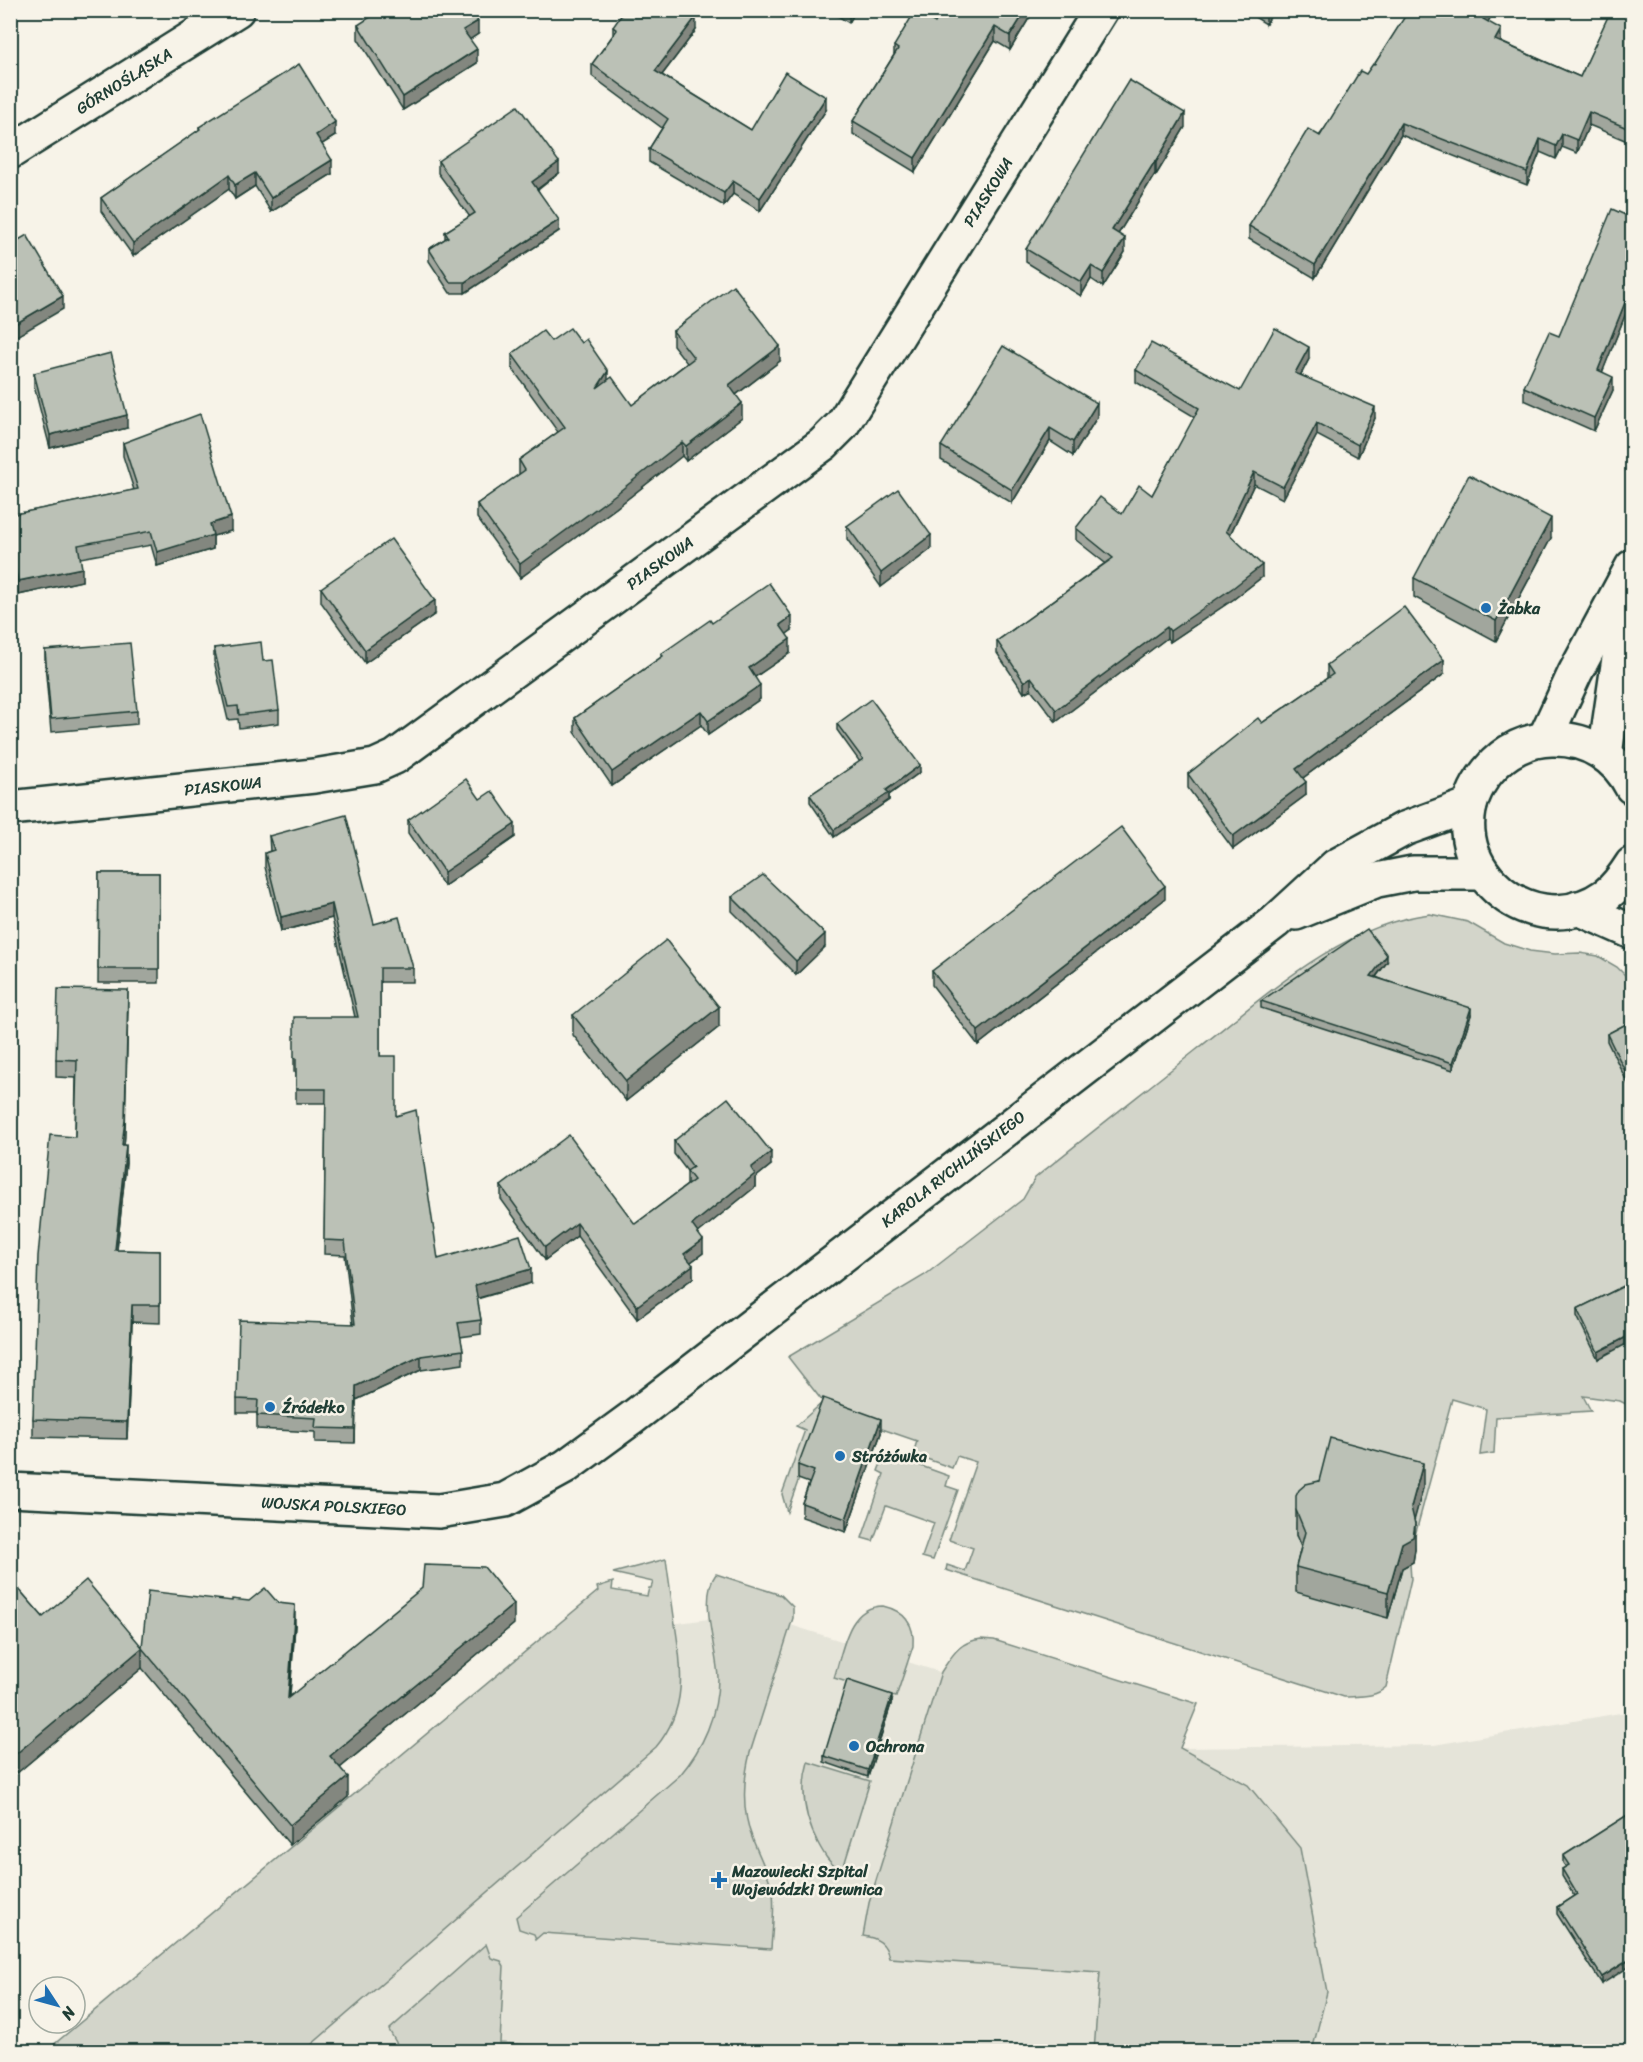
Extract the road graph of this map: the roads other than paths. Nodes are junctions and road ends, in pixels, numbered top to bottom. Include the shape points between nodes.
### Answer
1 (237, 10) edge
2 (1101, 10) edge
3 (10, 152) edge
4 (1632, 568) edge
5 (1545, 738) junction
6 (1605, 754) junction
7 (1632, 787) edge
8 (1470, 805) junction
9 (10, 808) edge
10 (1632, 864) edge
11 (1481, 873) junction
12 (1578, 908) junction
13 (1275, 922) junction
14 (1632, 932) edge
15 (632, 1418) joint
16 (10, 1490) edge

1 - 3 street, GÓRNOŚLĄSKA
2 - 9 street, PIASKOWA via 842,425 822,444 395,757 375,766 314,776
4 - 5 street
4 - 6 street
5 - 6 street via 1576,741
5 - 8 street via 1520,746 1497,760 1480,780
6 - 7 street
8 - 11 street via 1467,828
8 - 13 street via 1404,829 1336,867
10 - 12 street via 1607,894
11 - 12 street via 1494,888 1530,909 1550,912
11 - 13 street via 1413,873 1377,880
12 - 14 street
13 - 15 street, KAROLA RYCHLIŃSKIEGO
15 - 16 street, WOJSKA POLSKIEGO via 565,1467 505,1500 439,1511

